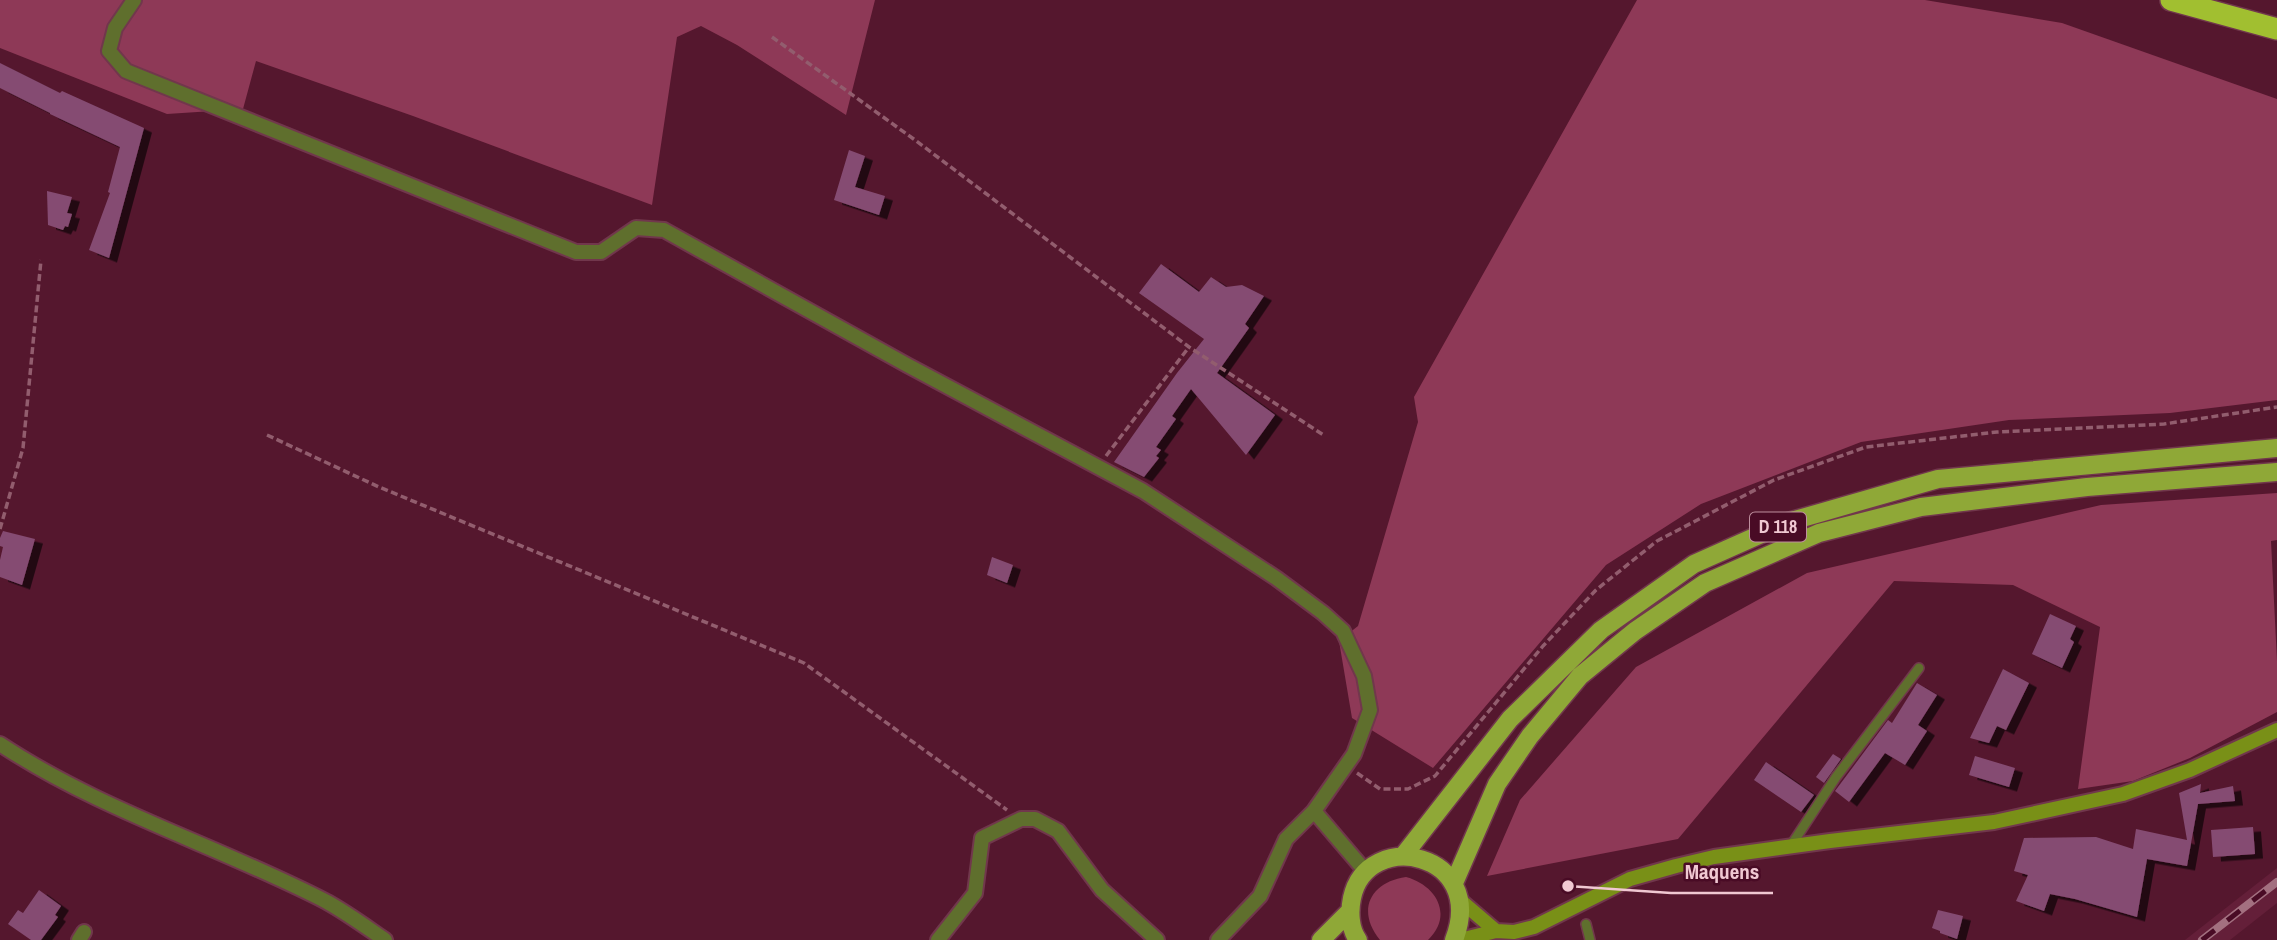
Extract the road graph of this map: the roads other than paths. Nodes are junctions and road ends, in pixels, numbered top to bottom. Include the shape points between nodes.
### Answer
1 (134, 0) edge
2 (2171, 0) edge
3 (2277, 29) edge
4 (2277, 448) edge
5 (2277, 472) edge
6 (1919, 668) dead end
7 (2277, 730) edge
8 (0, 744) edge
9 (1314, 811) junction
10 (1790, 847) junction
11 (1403, 856) junction
12 (1366, 872) junction
13 (1454, 883) junction
14 (1461, 901) junction
15 (1350, 911) junction
16 (1586, 924) dead end
17 (1496, 931) junction
18 (385, 940) edge
19 (938, 940) edge
20 (1157, 940) edge
21 (1218, 940) edge
22 (1321, 940) edge
23 (1358, 940) edge
24 (1454, 940) edge
25 (1460, 940) edge
26 (1590, 940) edge

1 - 9 street via 115,28 109,51 126,71 576,252 601,252 636,228 664,230 1143,491 1276,578 1343,631 1364,676 1370,710 1354,754
2 - 3 highway
4 - 11 main road, D 118 via 1938,479 1788,522 1694,564 1601,630 1510,719
5 - 13 main road, D 118 via 2087,487 1921,508 1819,533 1705,583 1580,676 1497,784
6 - 10 lane via 1836,777
7 - 10 main road via 2159,782 2086,803 1994,822
8 - 18 street via 47,773 328,903
9 - 12 street
9 - 21 street via 1286,839 1260,896
10 - 17 main road via 1675,866 1630,879 1534,927
11 - 12 main road via 1381,861
11 - 13 main road via 1440,867
12 - 15 main road via 1354,890
13 - 14 main road
14 - 17 main road
14 - 24 main road via 1461,922
15 - 22 main road
15 - 23 main road
16 - 26 lane
17 - 25 main road
19 - 20 street via 975,893 982,838 1020,819 1035,819 1058,831 1102,890

